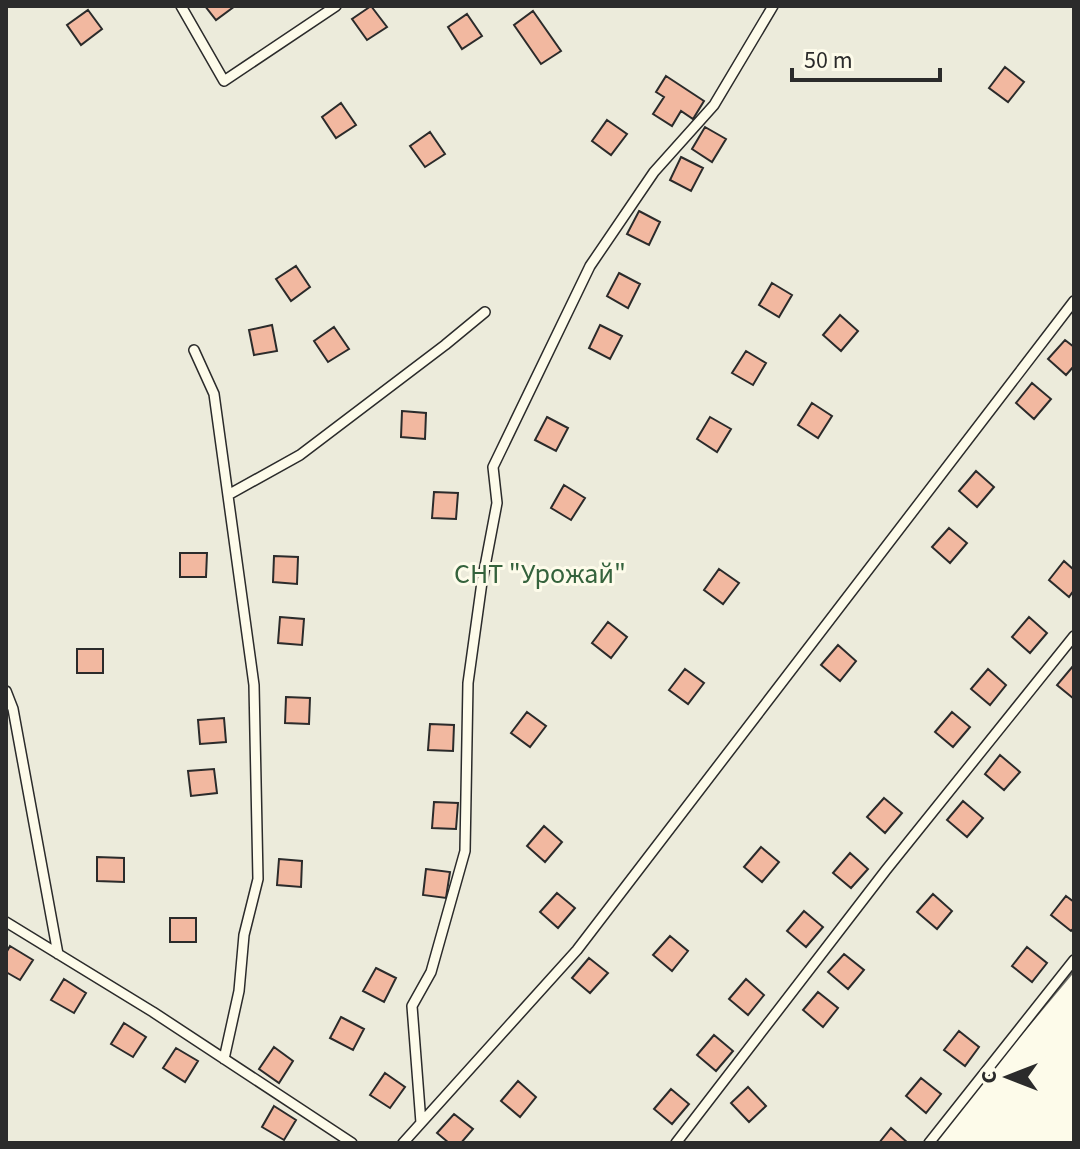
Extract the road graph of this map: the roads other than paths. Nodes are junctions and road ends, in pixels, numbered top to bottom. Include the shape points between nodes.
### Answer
1 (181, 6) edge
2 (336, 6) edge
3 (773, 6) edge
4 (1074, 301) edge
5 (485, 312) dead end
6 (194, 350) dead end
7 (228, 495) junction
8 (1074, 636) edge
9 (6, 691) edge
10 (6, 922) edge
11 (58, 954) junction
12 (1074, 960) edge
13 (224, 1059) junction
14 (421, 1123) junction
15 (352, 1143) edge
16 (403, 1143) edge
17 (676, 1143) edge
18 (929, 1143) edge

1 - 2 lane via 224,81
3 - 14 lane via 714,105 654,172 590,266 493,467 497,503 468,683 465,851 431,972 412,1006
4 - 14 lane via 577,950
5 - 7 lane via 300,455
6 - 7 lane via 214,394
7 - 13 lane via 254,685 258,879
8 - 17 lane
9 - 11 lane
10 - 11 lane
11 - 13 lane
12 - 18 lane
13 - 15 lane
14 - 16 lane

